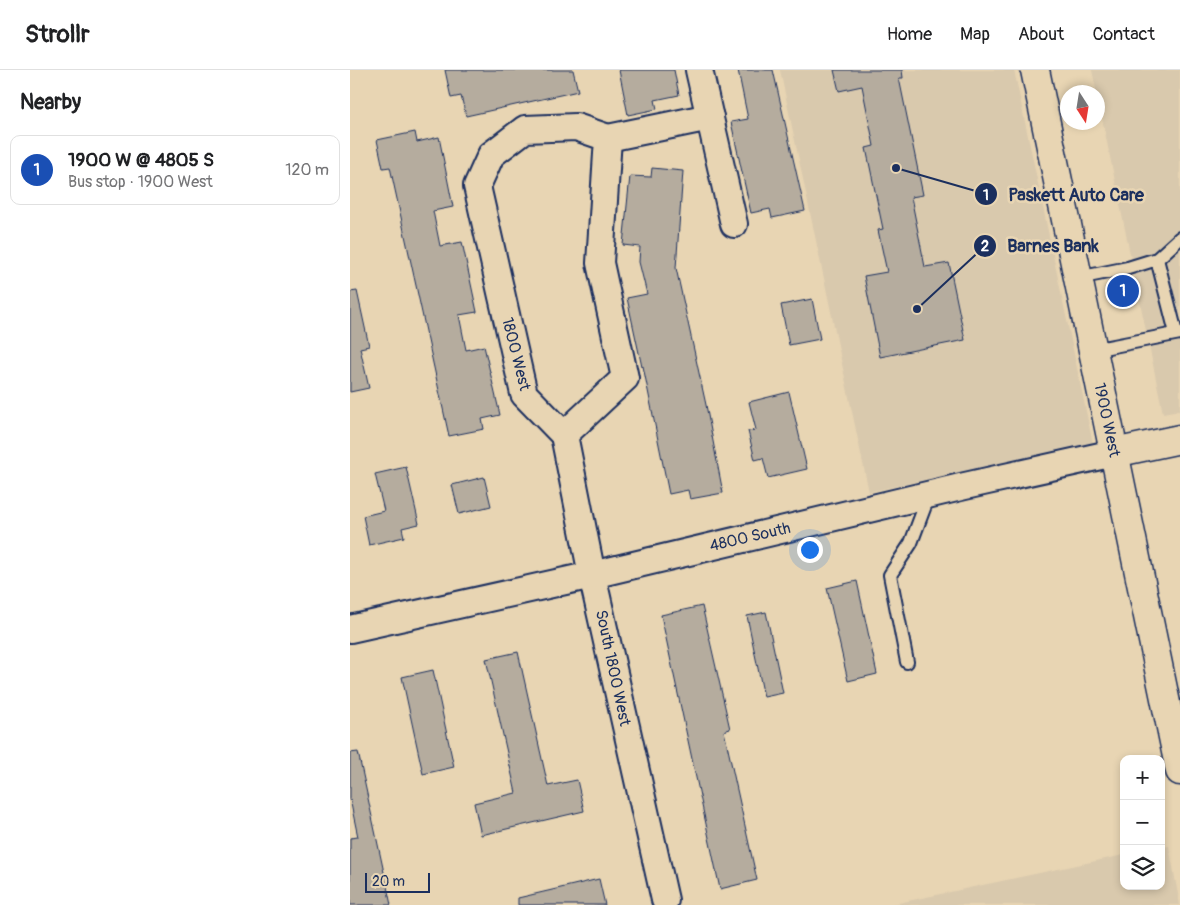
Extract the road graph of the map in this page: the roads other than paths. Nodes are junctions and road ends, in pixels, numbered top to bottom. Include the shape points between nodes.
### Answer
1 (700, 70) edge
2 (1034, 70) edge
3 (710, 117) junction
4 (608, 138) junction
5 (734, 224) dead end
6 (1180, 238) edge
7 (1157, 258) junction
8 (1078, 278) junction
9 (1178, 333) edge
10 (1093, 350) junction
11 (564, 435) junction
12 (1180, 440) edge
13 (1114, 453) junction
14 (929, 495) junction
15 (592, 575) junction
16 (350, 629) edge
17 (907, 662) dead end
18 (1180, 771) edge
19 (665, 900) dead end

1 - 3 street
2 - 8 main road, 1900 West
3 - 4 street
3 - 5 street
4 - 11 street via 600,262 625,378
4 - 11 street, 1800 West via 576,127 525,129 491,155 478,186 524,394
6 - 7 lane
7 - 8 lane via 1128,268
7 - 9 lane
8 - 10 main road, 1900 West
9 - 10 lane
10 - 13 main road, 1900 West
11 - 15 street, South 1800 West
12 - 13 main road, 4800 South
13 - 14 street, 4800 South
13 - 18 main road, 1900 West
14 - 15 street, 4800 South
14 - 17 lane via 911,543 890,575
15 - 16 street, 4800 South
15 - 19 street, South 1800 West

